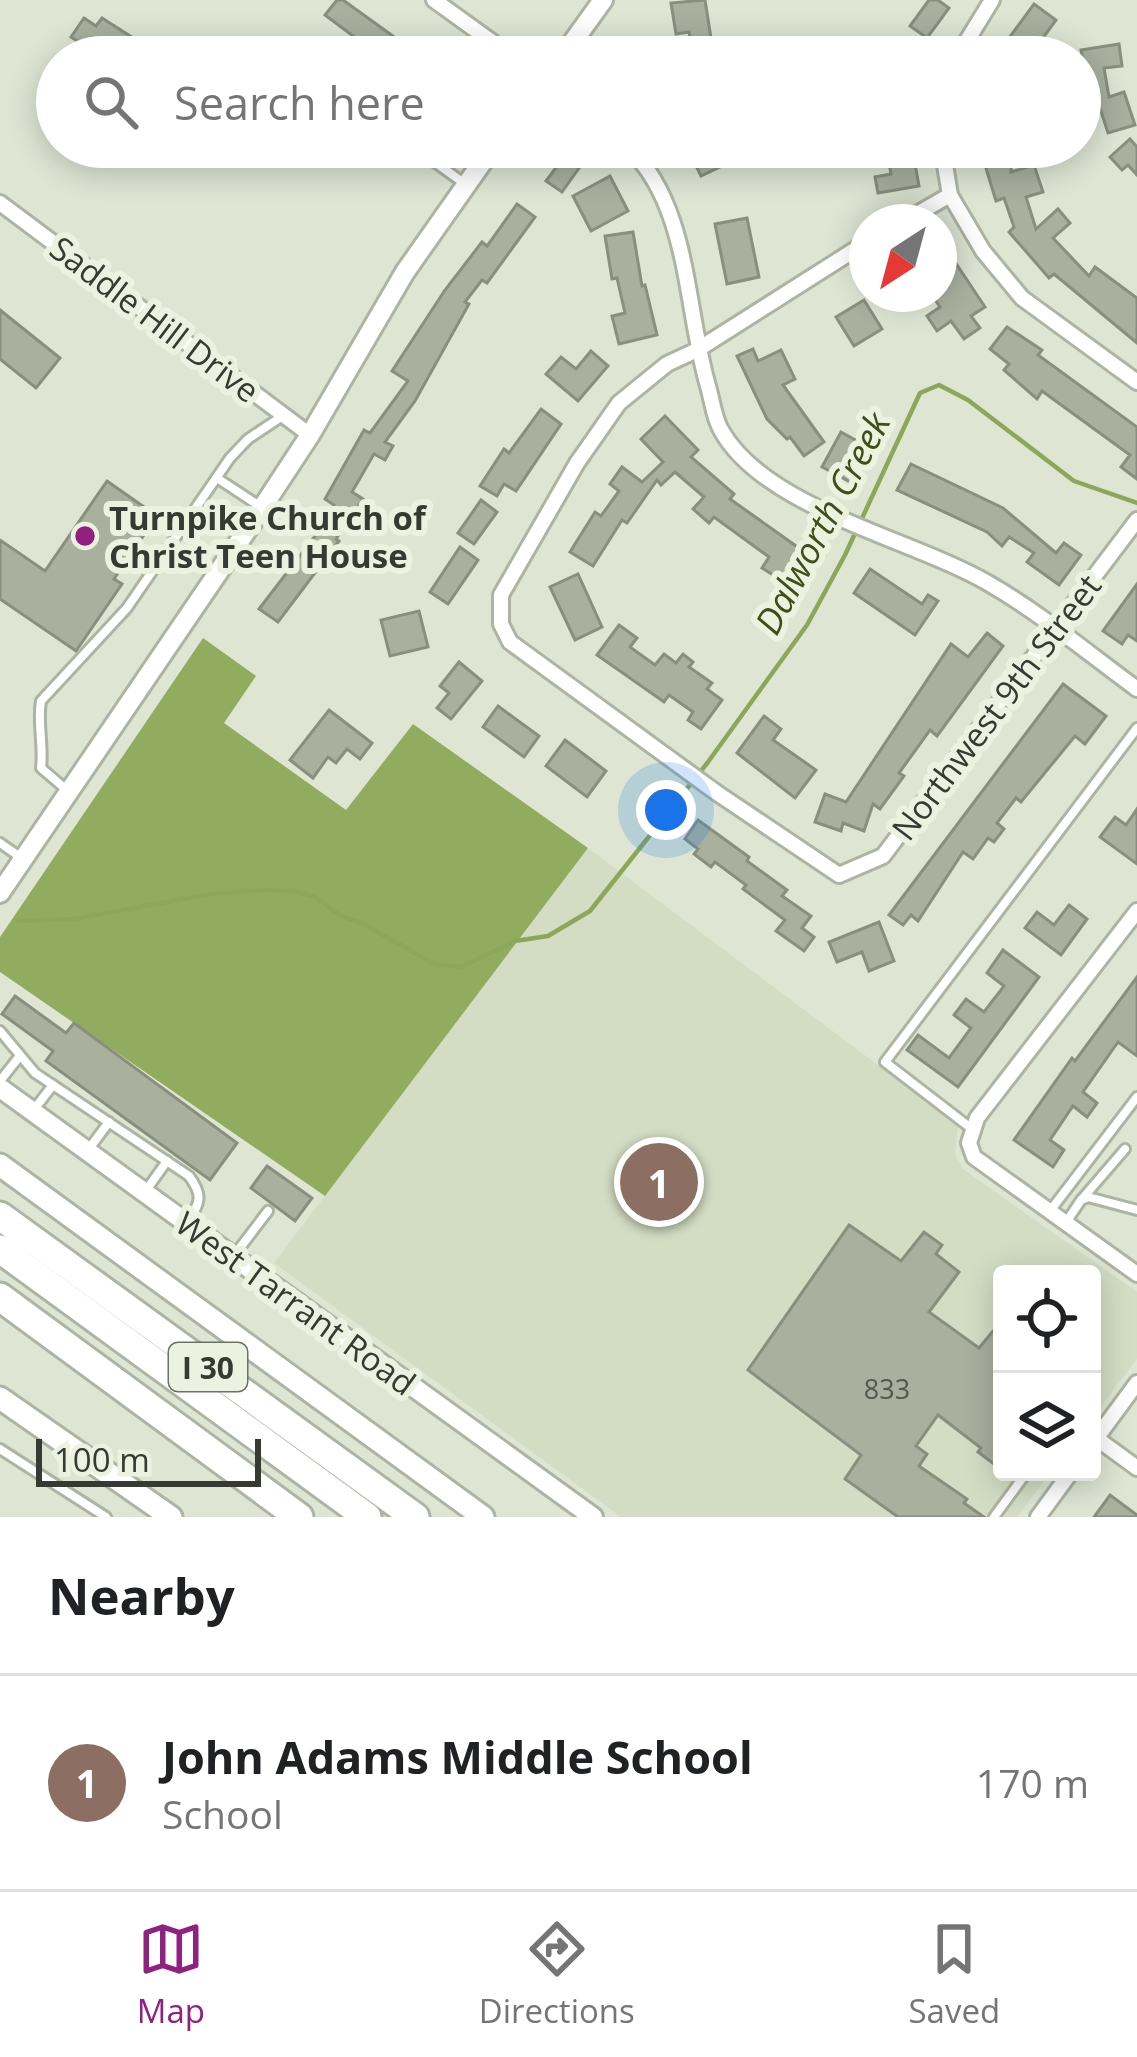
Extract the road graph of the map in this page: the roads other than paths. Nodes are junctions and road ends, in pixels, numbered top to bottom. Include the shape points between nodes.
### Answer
1 (434, 0) edge
2 (604, 0) edge
3 (992, 0) edge
4 (484, 36) edge
5 (577, 36) edge
6 (970, 36) edge
7 (443, 168) edge
8 (478, 168) edge
9 (647, 168) edge
10 (946, 168) edge
11 (466, 185) junction
12 (950, 195) junction
13 (0, 203) edge
14 (934, 204) edge
15 (849, 253) edge
16 (697, 350) junction
17 (1137, 382) edge
18 (284, 415) junction
19 (310, 435) junction
20 (217, 478) junction
21 (262, 508) junction
22 (1137, 520) edge
23 (1055, 628) junction
24 (1137, 689) edge
25 (1137, 728) edge
26 (70, 792) junction
27 (0, 843) edge
28 (23, 860) junction
29 (0, 893) edge
30 (1137, 911) edge
31 (0, 1031) edge
32 (19, 1057) junction
33 (0, 1085) edge
34 (52, 1085) junction
35 (1137, 1097) edge
36 (32, 1112) junction
37 (109, 1122) junction
38 (971, 1136) junction
39 (1125, 1149) dead end
40 (86, 1152) junction
41 (167, 1161) junction
42 (0, 1165) edge
43 (144, 1193) junction
44 (1082, 1200) junction
45 (1137, 1210) edge
46 (268, 1211) dead end
47 (1049, 1212) junction
48 (0, 1216) edge
49 (1065, 1224) junction
50 (187, 1225) junction
51 (0, 1249) edge
52 (232, 1258) junction
53 (1137, 1274) edge
54 (0, 1298) edge
55 (1137, 1383) edge
56 (0, 1399) edge
57 (1101, 1428) edge
58 (1101, 1440) edge
59 (0, 1449) edge
60 (1137, 1468) edge
61 (1020, 1481) edge
62 (1065, 1481) edge
63 (106, 1517) edge
64 (171, 1517) edge
65 (298, 1517) edge
66 (367, 1517) edge
67 (415, 1517) edge
68 (483, 1517) edge
69 (592, 1517) edge
70 (994, 1517) edge
71 (1039, 1517) edge

1 - 4 street
2 - 5 street
3 - 6 street
7 - 11 lane
8 - 11 street
9 - 16 street via 676,231
10 - 12 street
11 - 19 street
12 - 14 street
12 - 17 street via 1022,298
13 - 18 street, Saddle Hill Drive
15 - 16 street
16 - 23 street via 721,430 751,466 801,501 989,583
16 - 23 street, Northwest 9th Street via 619,403 577,463 501,595 510,642 839,874 884,856
18 - 19 street, Saddle Hill Drive
18 - 20 lane via 248,439
19 - 21 street
20 - 21 lane
20 - 26 lane via 143,586 41,701 41,768
21 - 26 street
22 - 23 street, Northwest 9th Street
23 - 24 street
25 - 38 lane via 885,1062
26 - 28 street
27 - 28 lane
28 - 29 street
30 - 38 street via 976,1118
31 - 32 lane
32 - 33 lane
32 - 34 lane
33 - 36 street, West Tarrant Road
34 - 36 lane
34 - 37 lane
35 - 47 lane
36 - 40 street, West Tarrant Road
37 - 40 lane
37 - 41 lane
38 - 47 street via 974,1157
39 - 44 lane
40 - 43 street, West Tarrant Road
41 - 43 lane
41 - 50 lane via 200,1191
42 - 68 main road
43 - 50 street, West Tarrant Road
44 - 45 lane
44 - 49 lane
46 - 52 lane
47 - 49 street
48 - 67 highway, I 30
49 - 53 street
50 - 52 street, West Tarrant Road
51 - 66 highway
52 - 69 street, West Tarrant Road
54 - 65 highway, I 30
55 - 57 street
56 - 64 main road
58 - 60 street
59 - 63 lane
61 - 70 lane
62 - 71 street

